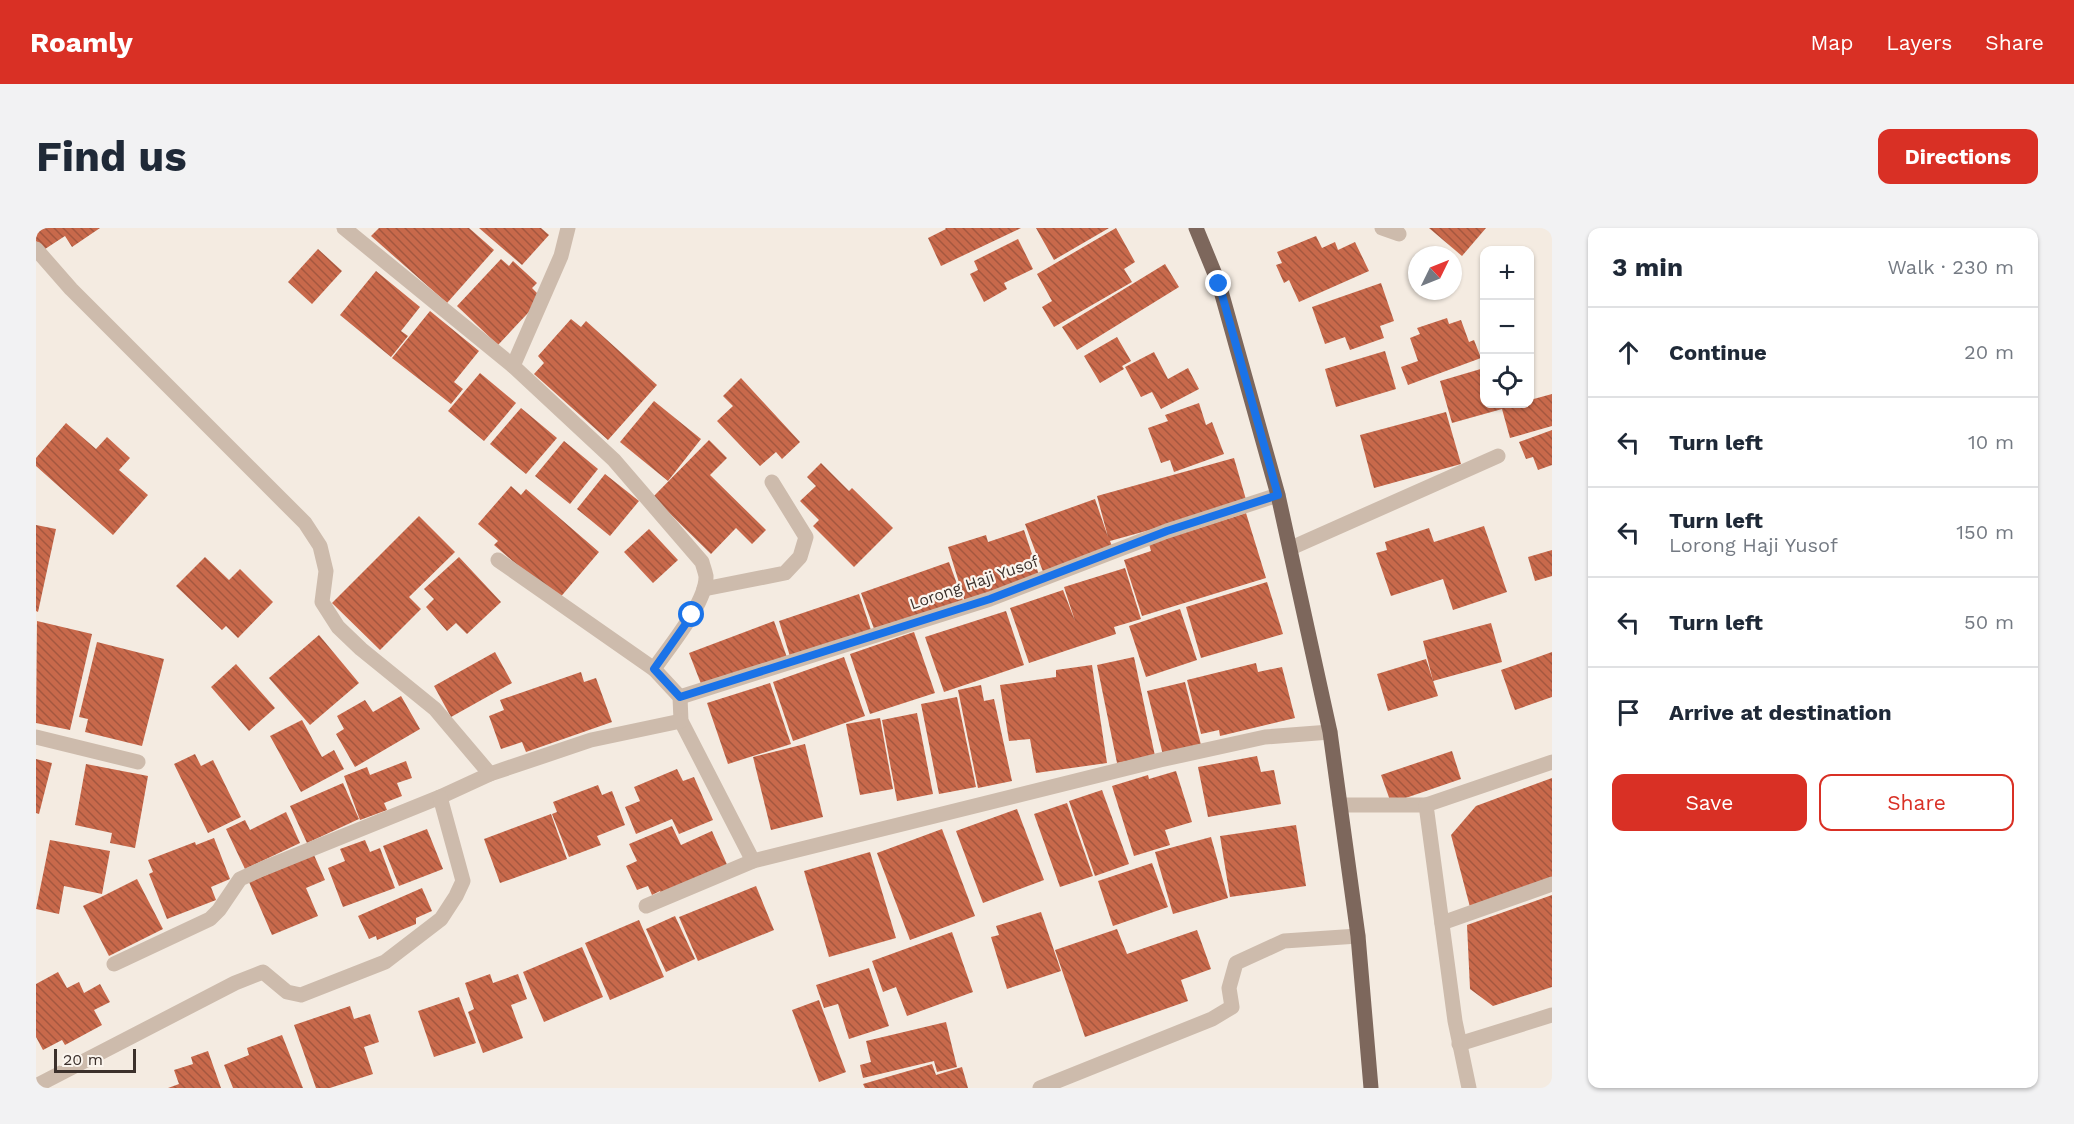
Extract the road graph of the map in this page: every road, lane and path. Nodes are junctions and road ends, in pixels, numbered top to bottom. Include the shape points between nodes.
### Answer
1 (344, 228) edge
2 (568, 228) edge
3 (1196, 228) edge
4 (1382, 228) edge
5 (1399, 234) dead end
6 (36, 249) edge
7 (513, 366) junction
8 (1498, 456) dead end
9 (772, 482) dead end
10 (1278, 495) junction
11 (1291, 548) junction
12 (498, 560) dead end
13 (704, 589) junction
14 (654, 669) junction
15 (680, 697) junction
16 (681, 721) junction
17 (1330, 732) junction
18 (36, 737) edge
19 (138, 762) dead end
20 (1552, 762) edge
21 (490, 774) junction
22 (440, 797) junction
23 (1340, 805) junction
24 (1426, 805) junction
25 (753, 861) junction
26 (1552, 884) edge
27 (646, 906) dead end
28 (1442, 923) junction
29 (1358, 936) junction
30 (114, 964) dead end
31 (1552, 1015) edge
32 (1459, 1044) junction
33 (36, 1086) edge
34 (1040, 1088) edge
35 (1371, 1088) edge
36 (1469, 1088) edge

1 - 7 street
2 - 7 street via 561,256
3 - 10 main road via 1219,284
4 - 5 street
6 - 21 street via 71,289 305,523 320,546 326,571 322,602 338,627 435,709
7 - 13 street via 614,460 672,526 702,562
8 - 11 street
9 - 13 street via 806,537 800,557 785,573
10 - 11 main road
10 - 15 street, Lorong Haji Yusof via 1167,531 990,599
11 - 17 main road
12 - 14 street
13 - 14 street via 692,615
14 - 15 street
15 - 16 street
16 - 21 street via 591,740
16 - 25 street
17 - 23 main road
17 - 25 street via 1265,737 1160,760
18 - 19 street
20 - 24 street
21 - 22 street
22 - 30 street via 240,879 210,919
22 - 33 street via 463,881 441,919 384,962 301,995 287,992 263,972
23 - 24 street
23 - 29 main road
24 - 28 street
25 - 27 street
26 - 28 street
28 - 32 street
29 - 34 street via 1284,941 1236,963 1229,988 1232,1007 1212,1019
29 - 35 main road
31 - 32 street
32 - 36 street

